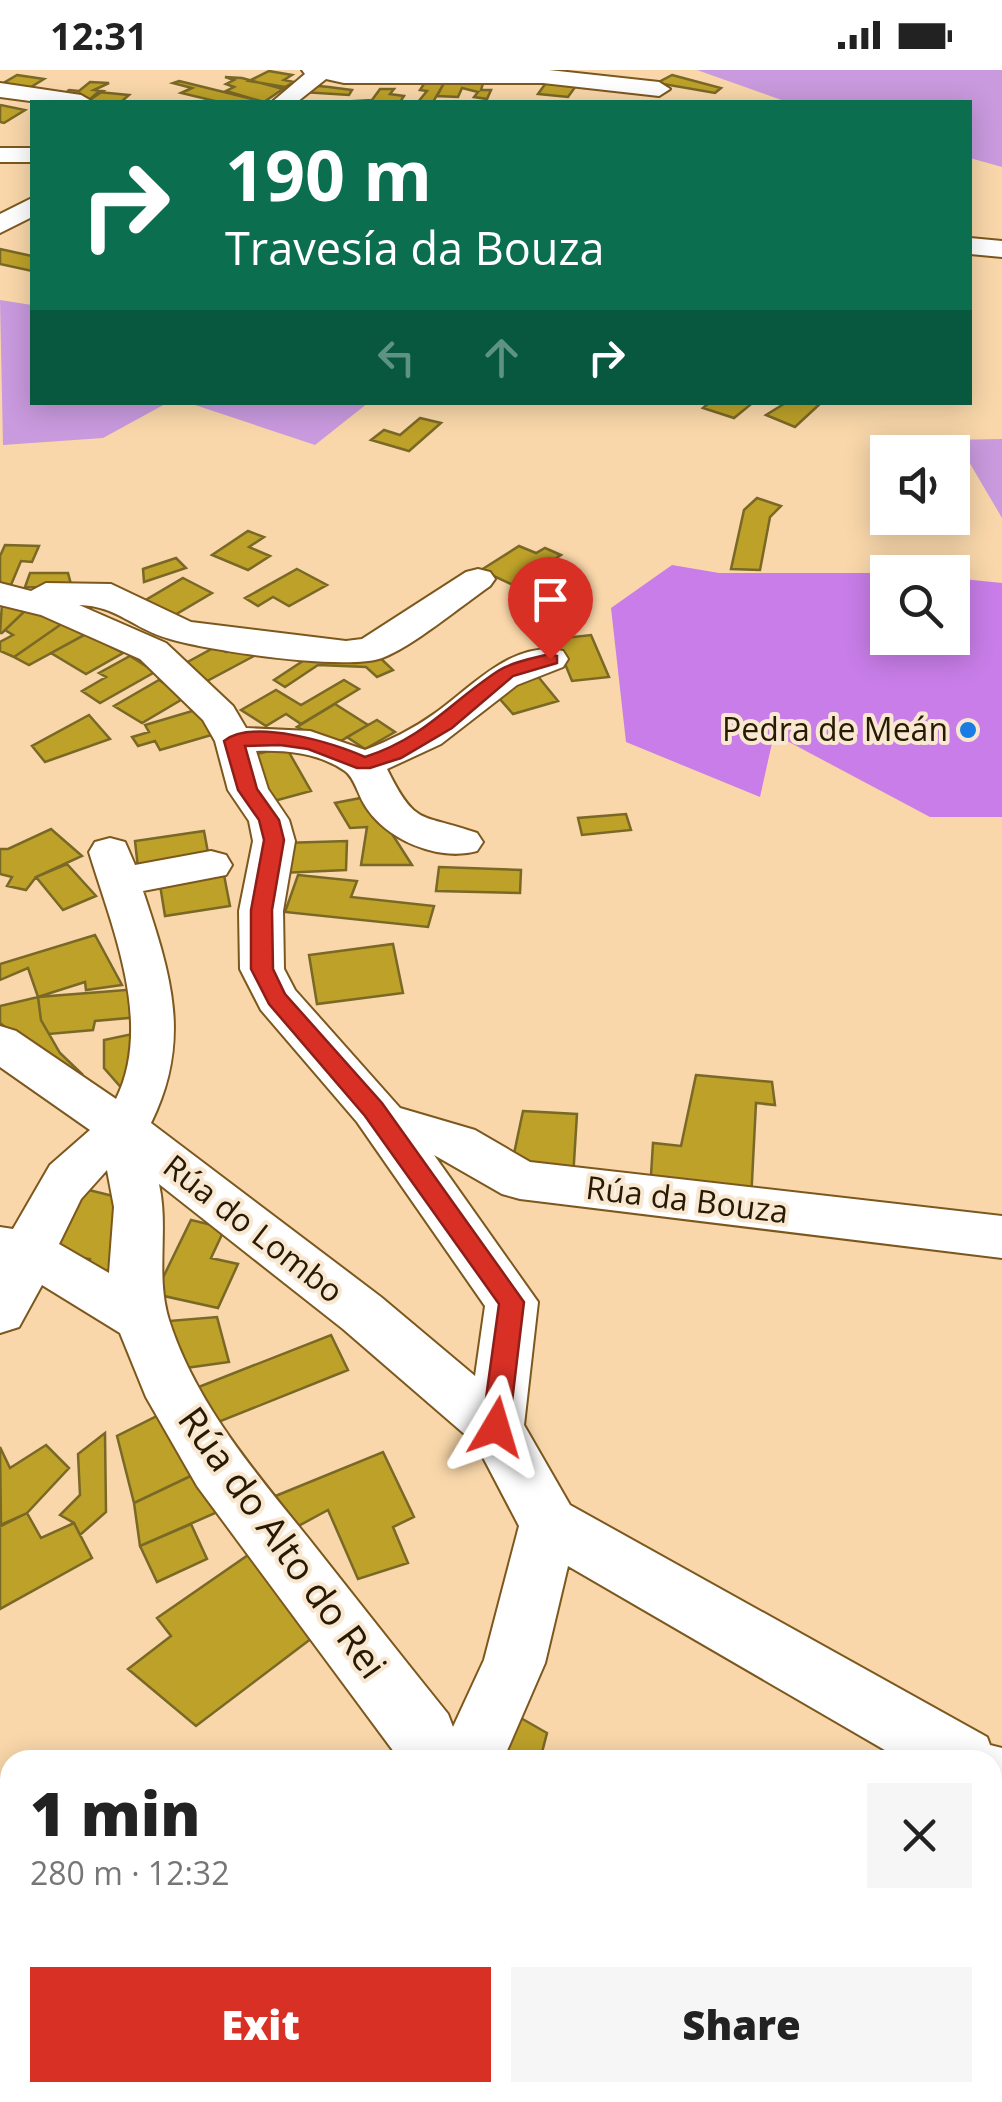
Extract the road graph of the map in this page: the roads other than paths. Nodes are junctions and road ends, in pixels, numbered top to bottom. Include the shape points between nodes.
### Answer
1 (319, 71) edge
2 (659, 88) dead end
3 (0, 90) edge
4 (68, 100) edge
5 (284, 100) edge
6 (0, 155) edge
7 (30, 155) edge
8 (30, 207) edge
9 (0, 225) edge
10 (972, 246) edge
11 (1002, 249) edge
12 (478, 579) dead end
13 (1, 595) edge
14 (158, 638) junction
15 (550, 659) dead end
16 (234, 741) junction
17 (364, 764) junction
18 (462, 842) dead end
19 (211, 865) dead end
20 (0, 1044) edge
21 (383, 1122) junction
22 (124, 1129) junction
23 (1002, 1237) edge
24 (16, 1250) edge
25 (0, 1311) edge
26 (142, 1319) junction
27 (496, 1427) junction
28 (550, 1524) junction
29 (429, 1750) edge
30 (475, 1750) edge
31 (946, 1750) edge

1 - 2 street via 543,76
1 - 5 street
3 - 4 street
6 - 7 street
8 - 9 street
10 - 11 street
12 - 14 street via 372,649 320,651 188,633
13 - 14 street
14 - 16 street
15 - 17 street via 506,672 446,724
16 - 17 street via 280,739 335,750
16 - 21 street via 248,790 274,840 261,910 262,969 277,998
17 - 18 street via 396,821
19 - 22 street via 114,867 151,982 150,1055 141,1098
20 - 22 street, Rúa do Lombo
21 - 23 street, Rúa da Bouza via 458,1144 520,1180
21 - 27 street via 512,1302
22 - 24 street via 75,1169
22 - 26 street, Rúa do Alto do Rei via 139,1207 135,1284
22 - 27 street, Rúa do Lombo via 362,1313
24 - 25 street via 18,1287
24 - 26 street
26 - 29 street, Rúa do Alto do Rei via 165,1380 217,1468 425,1736
27 - 28 street
28 - 30 street via 514,1663
28 - 31 street

